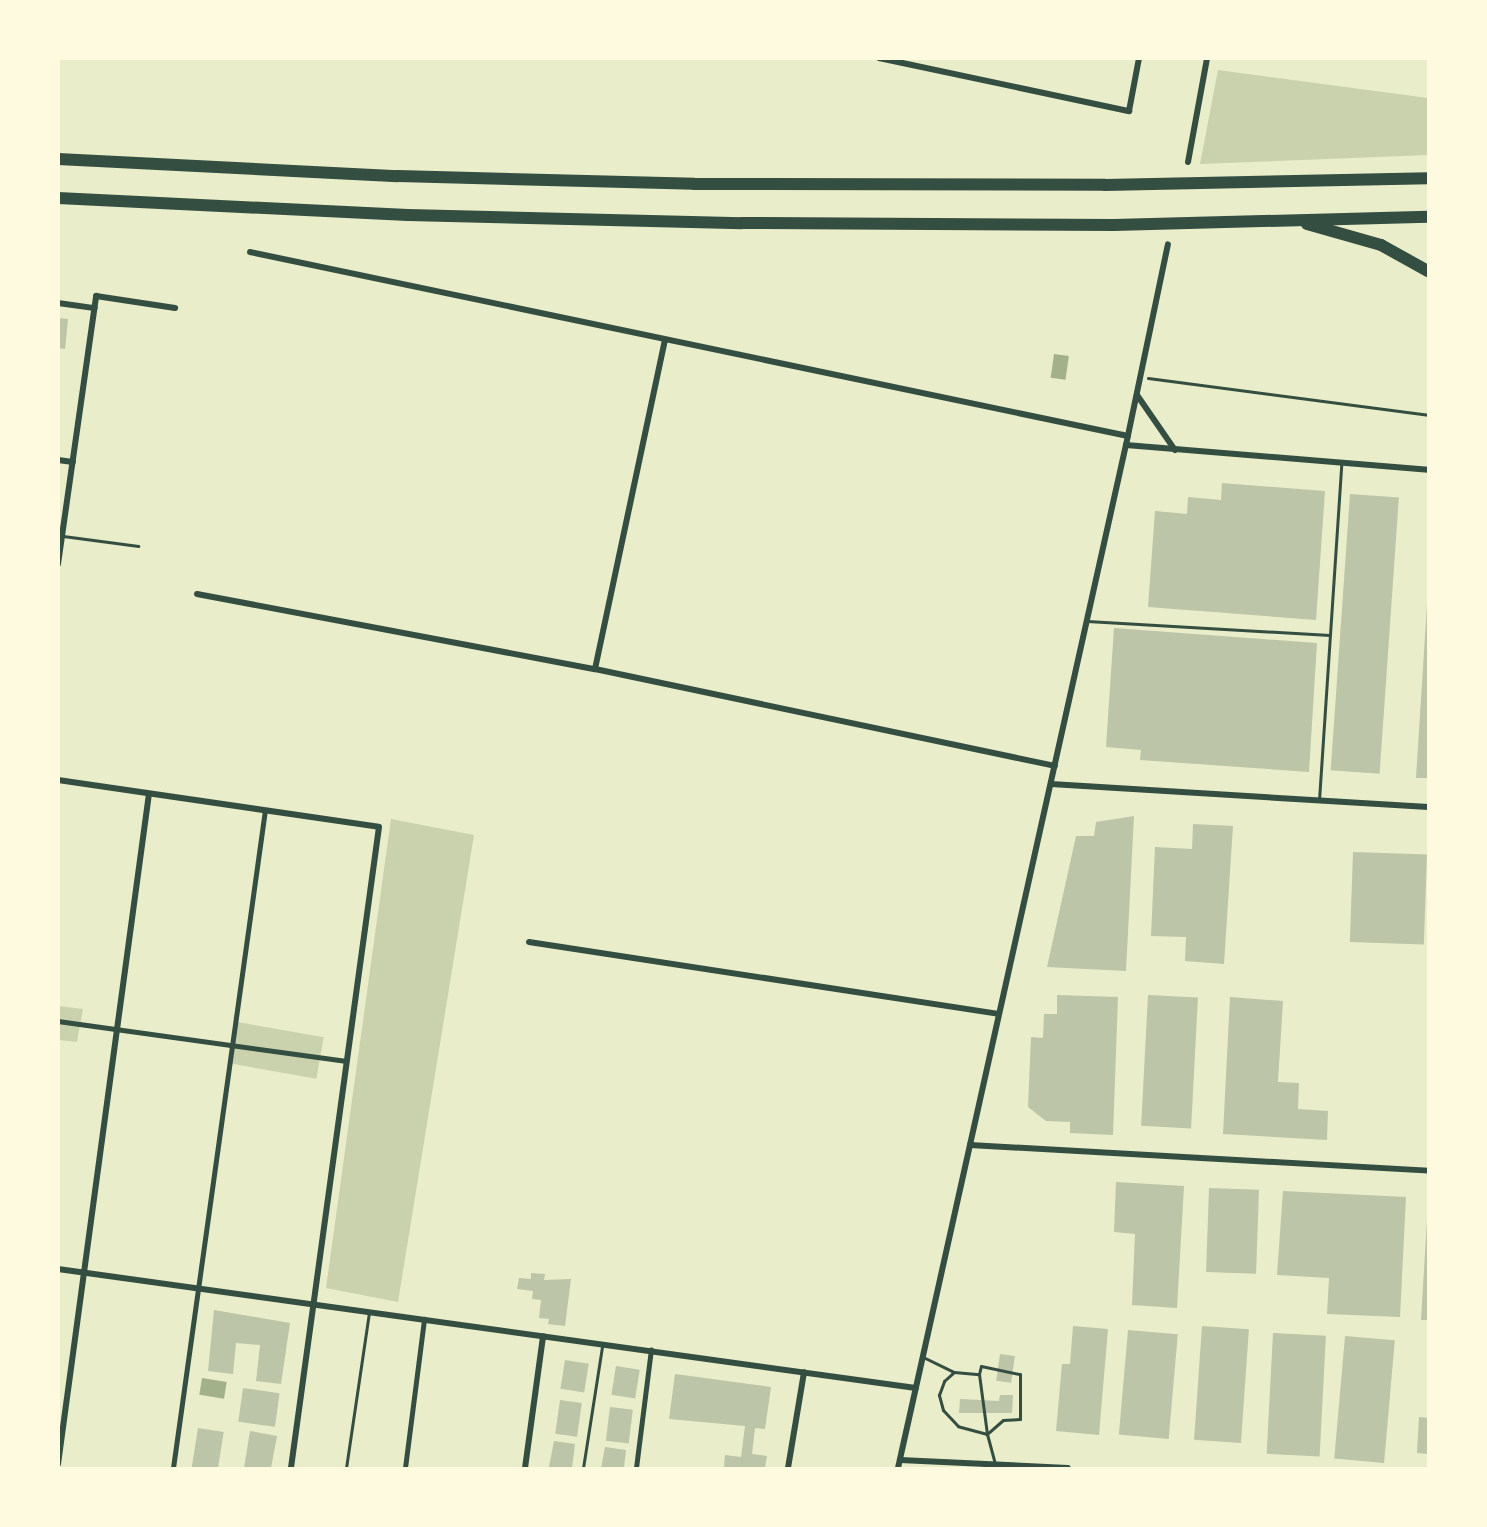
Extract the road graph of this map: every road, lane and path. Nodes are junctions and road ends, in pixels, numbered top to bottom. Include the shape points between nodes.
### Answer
1 (879, 58) edge
2 (1139, 58) edge
3 (1207, 58) edge
4 (58, 159) edge
5 (1188, 162) dead end
6 (1428, 178) edge
7 (58, 198) edge
8 (1428, 217) edge
9 (1294, 221) junction
10 (1168, 244) dead end
11 (250, 252) dead end
12 (1428, 271) edge
13 (58, 303) edge
14 (94, 308) junction
15 (176, 308) dead end
16 (665, 341) junction
17 (1140, 377) junction
18 (1137, 395) junction
19 (1428, 415) edge
20 (1128, 436) junction
21 (1126, 445) junction
22 (1175, 450) junction
23 (58, 460) edge
24 (73, 462) junction
25 (1341, 465) junction
26 (1428, 470) edge
27 (63, 536) junction
28 (138, 546) dead end
29 (58, 564) edge
30 (197, 594) dead end
31 (1087, 621) junction
32 (1330, 635) junction
33 (595, 669) junction
34 (1055, 766) junction
35 (58, 780) edge
36 (1051, 784) junction
37 (148, 794) junction
38 (1319, 800) junction
39 (1428, 807) edge
40 (265, 810) junction
41 (529, 942) dead end
42 (999, 1014) junction
43 (58, 1021) edge
44 (117, 1029) junction
45 (230, 1043) junction
46 (346, 1061) junction
47 (970, 1145) junction
48 (1428, 1171) edge
49 (58, 1269) edge
50 (84, 1272) junction
51 (198, 1288) junction
52 (314, 1304) junction
53 (369, 1313) junction
54 (424, 1319) junction
55 (543, 1335) junction
56 (602, 1344) junction
57 (651, 1350) junction
58 (923, 1357) junction
59 (804, 1372) junction
60 (954, 1372) junction
61 (979, 1374) junction
62 (916, 1388) junction
63 (987, 1434) junction
64 (900, 1460) junction
65 (58, 1464) edge
66 (995, 1464) junction
67 (173, 1468) edge
68 (291, 1468) edge
69 (346, 1468) edge
70 (405, 1468) edge
71 (525, 1468) edge
72 (583, 1468) edge
73 (636, 1468) edge
74 (788, 1468) edge
75 (898, 1468) edge
76 (1068, 1468) edge

1 - 2 street via 1129,111
3 - 5 street
4 - 6 highway via 398,176 727,185 1217,184
7 - 9 highway via 619,221 987,225
8 - 9 highway
9 - 12 highway via 1381,245
10 - 17 street
11 - 16 street
13 - 14 street
14 - 15 street via 96,296
14 - 24 street
16 - 20 street
16 - 33 street
17 - 18 street
17 - 19 path
18 - 20 street
18 - 22 street
20 - 21 street
21 - 22 street
21 - 31 street
22 - 25 street
23 - 24 street
24 - 27 street
25 - 26 street
25 - 32 lane
27 - 28 lane
27 - 29 street
30 - 33 street
31 - 32 lane
31 - 34 street
32 - 38 lane
33 - 34 street
34 - 36 street
35 - 37 street
36 - 38 street
36 - 42 street
37 - 40 street
37 - 44 street
38 - 39 street
40 - 45 street
40 - 46 street via 379,827
41 - 42 street
42 - 47 street
43 - 44 street
44 - 45 street
44 - 50 street
45 - 46 street
45 - 51 street
46 - 52 street
47 - 48 street
47 - 58 street
49 - 50 street
50 - 51 street
50 - 65 street
51 - 52 street
51 - 67 street
52 - 53 street
52 - 68 street
53 - 54 street
53 - 69 lane
54 - 55 street
54 - 70 street
55 - 56 street
55 - 71 street
56 - 57 street
56 - 72 lane
57 - 59 street
57 - 73 street
58 - 60 lane
58 - 62 street
59 - 62 street
59 - 74 street
60 - 61 lane
60 - 63 lane via 944,1381 939,1395 943,1410 958,1426
61 - 63 lane
61 - 63 lane via 981,1366 1020,1374 1020,1419 1003,1420
62 - 64 street
63 - 66 lane
64 - 66 street
64 - 75 street
66 - 76 street

